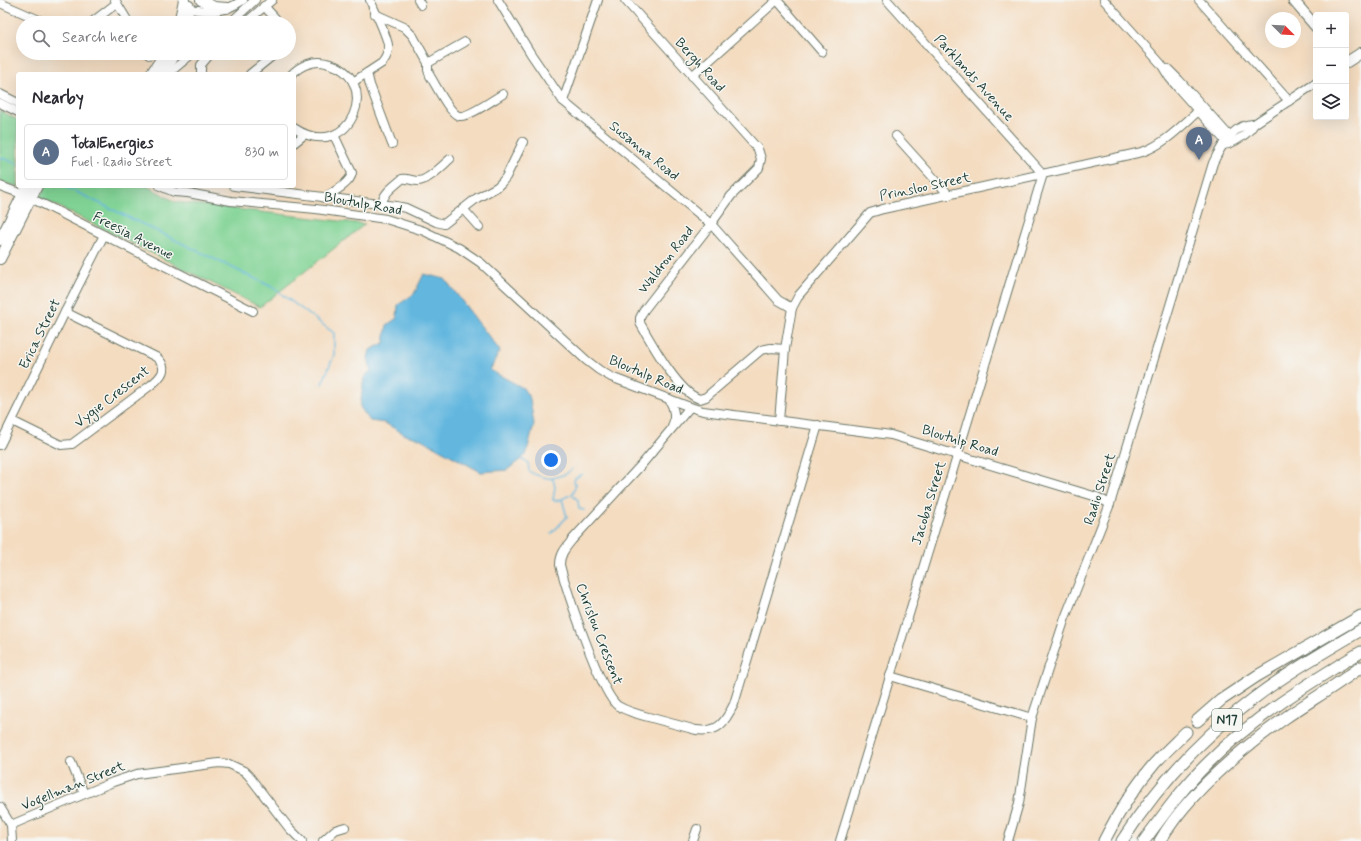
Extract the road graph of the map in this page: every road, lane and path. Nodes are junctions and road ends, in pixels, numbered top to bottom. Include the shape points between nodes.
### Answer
1 (184, 0) edge
2 (201, 0) edge
3 (243, 0) edge
4 (254, 0) edge
5 (272, 0) edge
6 (370, 0) edge
7 (498, 0) edge
8 (598, 0) edge
9 (625, 0) edge
10 (777, 0) edge
11 (887, 0) edge
12 (1104, 0) edge
13 (1199, 0) edge
14 (1293, 0) edge
15 (116, 2) edge
16 (0, 3) edge
17 (189, 5) edge
18 (264, 6) junction
19 (227, 8) junction
20 (375, 14) junction
21 (30, 16) edge
22 (99, 16) edge
23 (125, 16) edge
24 (182, 16) edge
25 (184, 16) edge
26 (237, 16) edge
27 (253, 16) edge
28 (273, 16) edge
29 (1313, 23) edge
30 (464, 42) dead end
31 (822, 52) dead end
32 (1361, 52) edge
33 (160, 60) edge
34 (171, 60) edge
35 (185, 60) edge
36 (205, 60) edge
37 (267, 60) edge
38 (1349, 60) edge
39 (428, 63) junction
40 (152, 72) edge
41 (163, 72) edge
42 (170, 72) edge
43 (201, 72) edge
44 (252, 72) edge
45 (294, 72) edge
46 (367, 73) junction
47 (692, 76) junction
48 (353, 82) junction
49 (1314, 84) edge
50 (0, 94) edge
51 (503, 94) dead end
52 (563, 101) junction
53 (1288, 101) junction
54 (16, 102) edge
55 (0, 103) edge
56 (1201, 109) junction
57 (16, 111) edge
58 (296, 129) edge
59 (304, 135) junction
60 (334, 135) junction
61 (896, 136) dead end
62 (296, 141) edge
63 (523, 142) dead end
64 (1228, 142) junction
65 (392, 144) dead end
66 (756, 147) joint
67 (450, 159) dead end
68 (1043, 174) junction
69 (0, 186) edge
70 (165, 188) edge
71 (179, 188) edge
72 (257, 188) edge
73 (26, 193) edge
74 (188, 193) junction
75 (949, 195) junction
76 (324, 198) junction
77 (382, 204) junction
78 (463, 209) junction
79 (711, 224) junction
80 (479, 227) dead end
81 (104, 235) junction
82 (0, 240) edge
83 (0, 259) edge
84 (792, 308) junction
85 (253, 311) dead end
86 (64, 312) junction
87 (785, 349) junction
88 (669, 399) junction
89 (690, 407) junction
90 (12, 421) junction
91 (779, 421) junction
92 (818, 425) junction
93 (672, 428) junction
94 (0, 445) edge
95 (957, 454) junction
96 (1110, 504) junction
97 (1361, 616) edge
98 (1361, 630) edge
99 (1361, 652) edge
100 (1361, 667) edge
101 (890, 676) junction
102 (1032, 718) junction
103 (1197, 721) dead end
104 (1186, 732) dead end
105 (71, 762) dead end
106 (84, 794) junction
107 (0, 806) edge
108 (11, 825) junction
109 (345, 827) dead end
110 (697, 829) dead end
111 (292, 838) edge
112 (12, 841) edge
113 (302, 841) edge
114 (323, 841) edge
115 (693, 841) edge
116 (840, 841) edge
117 (1008, 841) edge
118 (1104, 841) edge
119 (1122, 841) edge
120 (1144, 841) edge
121 (1160, 841) edge

1 - 24 main road
2 - 19 main road
3 - 19 street
4 - 26 street
5 - 18 street
6 - 20 street
7 - 52 street, Susanna Road
8 - 52 street
9 - 47 street, Bergh Road
10 - 31 street
10 - 47 street
11 - 68 street, Parklands Avenue
12 - 56 street via 1161,64 1169,77
13 - 53 street
14 - 29 main road
15 - 22 street
15 - 23 street
16 - 21 street
17 - 19 street via 213,12
17 - 25 main road
18 - 27 street
18 - 28 street
20 - 39 street via 404,27 413,36
20 - 46 street via 388,46 382,63
30 - 39 street
32 - 38 main road
33 - 40 main road
34 - 41 main road
35 - 42 street
36 - 43 street via 201,65
37 - 44 street
39 - 51 street via 430,76 455,114 469,114
45 - 48 street via 308,64 321,62 334,65 345,72
46 - 48 street
46 - 65 street
47 - 66 street, Bergh Road
48 - 60 street via 357,94 352,119
49 - 53 street
50 - 54 street
52 - 79 street, Susanna Road
53 - 64 street via 1254,124 1251,129
55 - 57 street
56 - 64 street
56 - 68 street, Prinsloo Street via 1151,149
58 - 59 street
59 - 60 street via 319,138
59 - 62 street
60 - 76 street via 352,175 348,181
61 - 75 street
63 - 78 street via 502,182
64 - 96 street, Radio Street via 1215,160 1209,175
66 - 79 street, Waldron Road via 761,156 759,168 735,191
67 - 77 street via 423,181 402,179 386,193
68 - 75 street, Prinsloo Street
68 - 95 street, Jacoba Street
69 - 73 street, Freesia Avenue
70 - 74 street, Bloutulp Road
71 - 74 street, Bloutulp Road
72 - 76 street
73 - 81 street, Freesia Avenue
73 - 82 main road
73 - 83 main road
74 - 88 street, Bloutulp Road via 231,201 316,208 386,219 424,230 481,263 599,370
75 - 84 street, Prinsloo Street via 870,213 799,295
76 - 77 street
77 - 78 street via 406,208 441,224
78 - 80 street
79 - 84 street, Susanna Road via 780,302
79 - 87 street, Waldron Road via 644,310 640,323 666,365 689,394 697,398 704,398 761,350
81 - 85 street, Freesia Avenue
81 - 86 street, Erica Street
84 - 87 street, Prinsloo Street
86 - 90 street, Erica Street
86 - 90 street, Vygie Crescent via 156,357 161,362 162,373 151,385 72,444 61,444
87 - 91 street, Prinsloo Street
88 - 89 street, Bloutulp Road
88 - 93 street via 674,415
89 - 91 street, Bloutulp Road via 710,413
89 - 93 street, Chrislou Crescent
90 - 94 street, Erica Street
91 - 92 street, Bloutulp Road
92 - 93 street, Chrislou Crescent via 734,704 721,726 706,731 638,714 616,705 592,658 560,565 560,558 568,546
92 - 95 street, Bloutulp Road via 891,435
95 - 96 street, Bloutulp Road via 1097,497
95 - 101 street, Jacoba Street
96 - 102 street, Radio Street via 1065,618
97 - 103 highway via 1257,676 1221,700
98 - 119 highway, N17 via 1282,678 1225,721 1167,780 1135,820
99 - 120 highway, N17 via 1280,703 1218,753 1170,805
100 - 121 highway via 1284,719 1228,763 1189,801
101 - 102 street
101 - 116 street, Jacoba Street
102 - 117 street, Radio Street via 1019,803
104 - 118 highway via 1143,778
105 - 106 street
106 - 108 street, Vogellman Street
106 - 111 street, Vogellman Street via 137,774 210,764 229,764 249,776
107 - 108 street
108 - 112 street
109 - 114 street via 335,830
110 - 115 street
111 - 113 street, Vogellman Street

